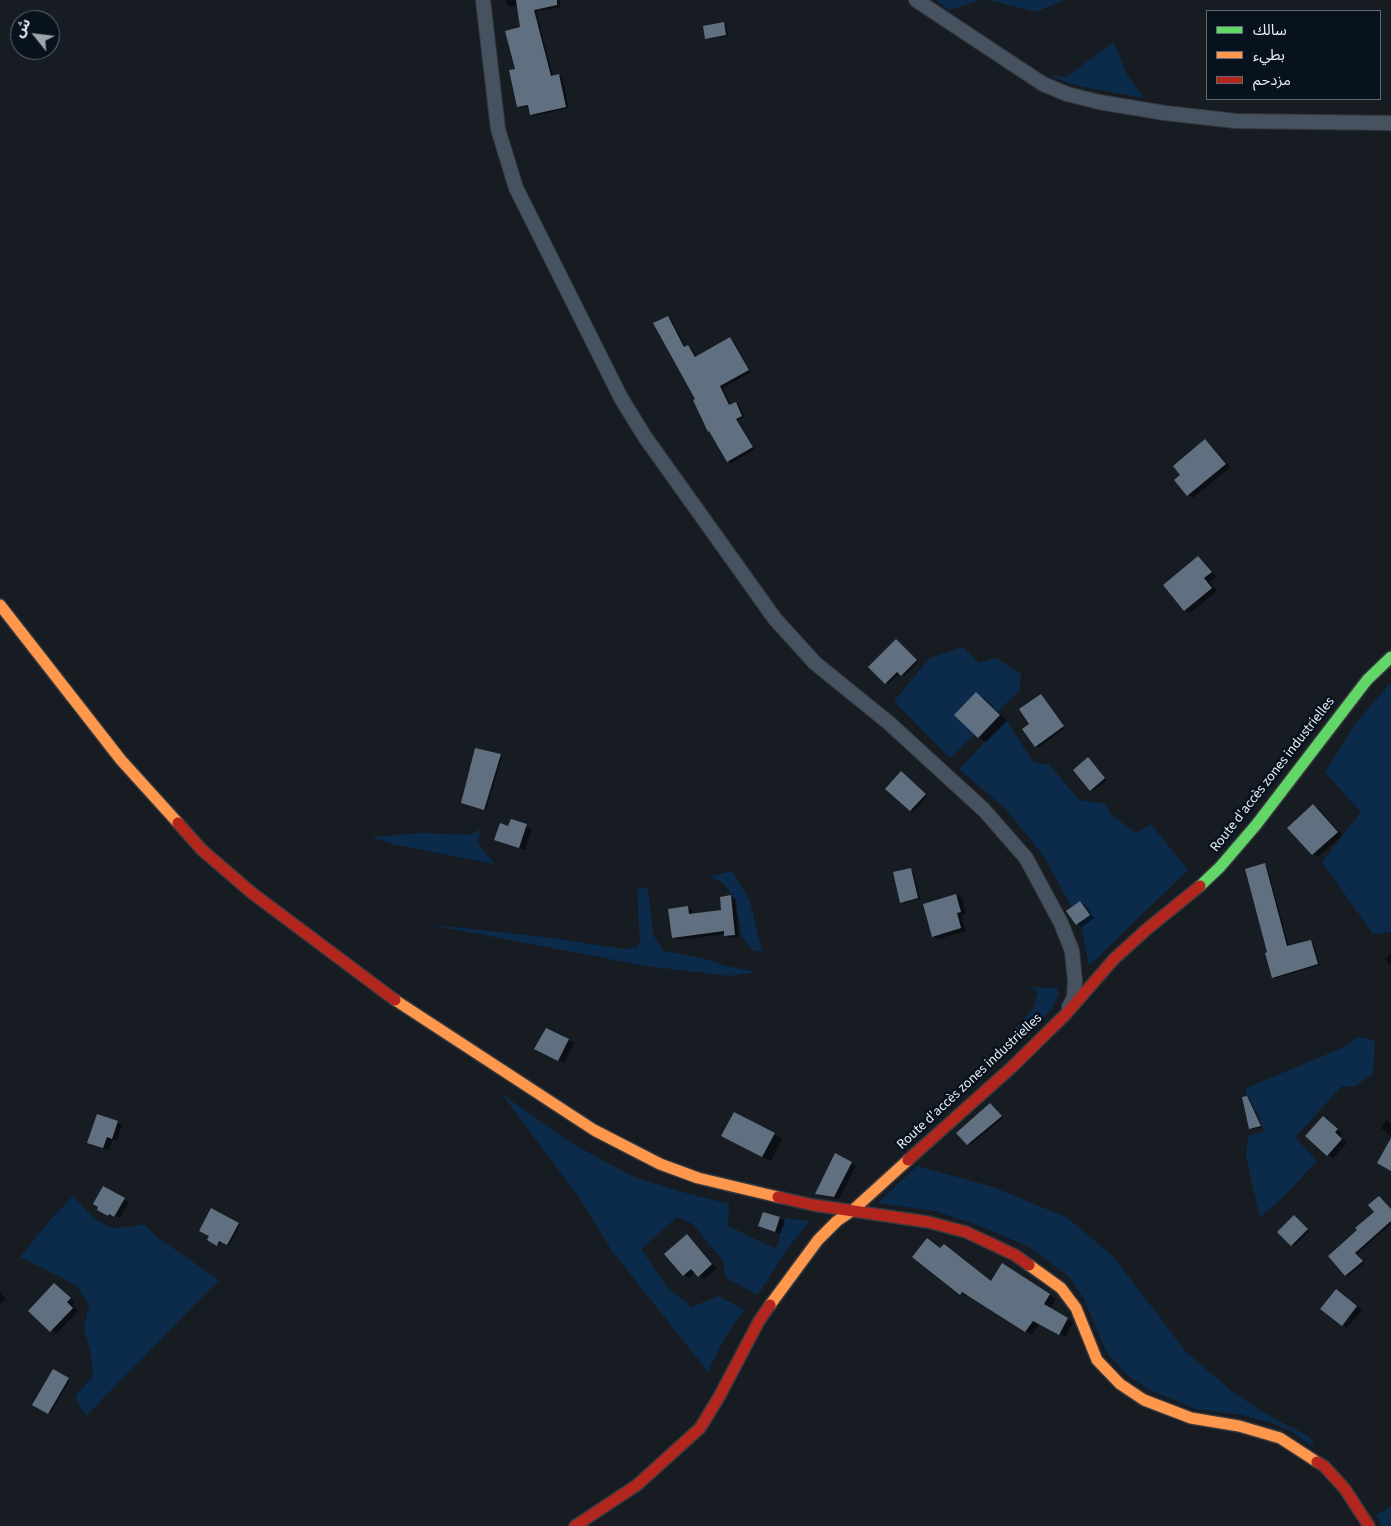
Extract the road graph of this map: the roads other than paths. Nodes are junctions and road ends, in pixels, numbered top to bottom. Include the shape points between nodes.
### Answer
1 (483, 0) edge
2 (916, 0) edge
3 (1391, 123) edge
4 (0, 605) edge
5 (1391, 657) edge
6 (1066, 1014) junction
7 (853, 1210) junction
8 (574, 1526) edge
9 (1369, 1526) edge

1 - 6 street via 498,129 516,188 621,398 645,437 775,619 814,663 890,723 984,810 1026,858 1062,923 1072,951 1074,998
2 - 3 street via 1043,84 1083,98 1165,113 1236,121
4 - 7 street via 121,760 202,850 252,893 400,1004 594,1130 660,1164 698,1178 813,1205
5 - 6 street, Route d'accès zones industrielles via 1367,680 1262,818 1220,867 1114,959
6 - 7 street, Route d'accès zones industrielles
7 - 8 street, Route d'accès zones industrielles via 818,1240 790,1276 760,1321 700,1428 638,1484
7 - 9 street via 928,1222 966,1232 1015,1255 1061,1288 1076,1308 1097,1360 1120,1384 1144,1400 1191,1418 1239,1426 1280,1438 1324,1466 1345,1489

